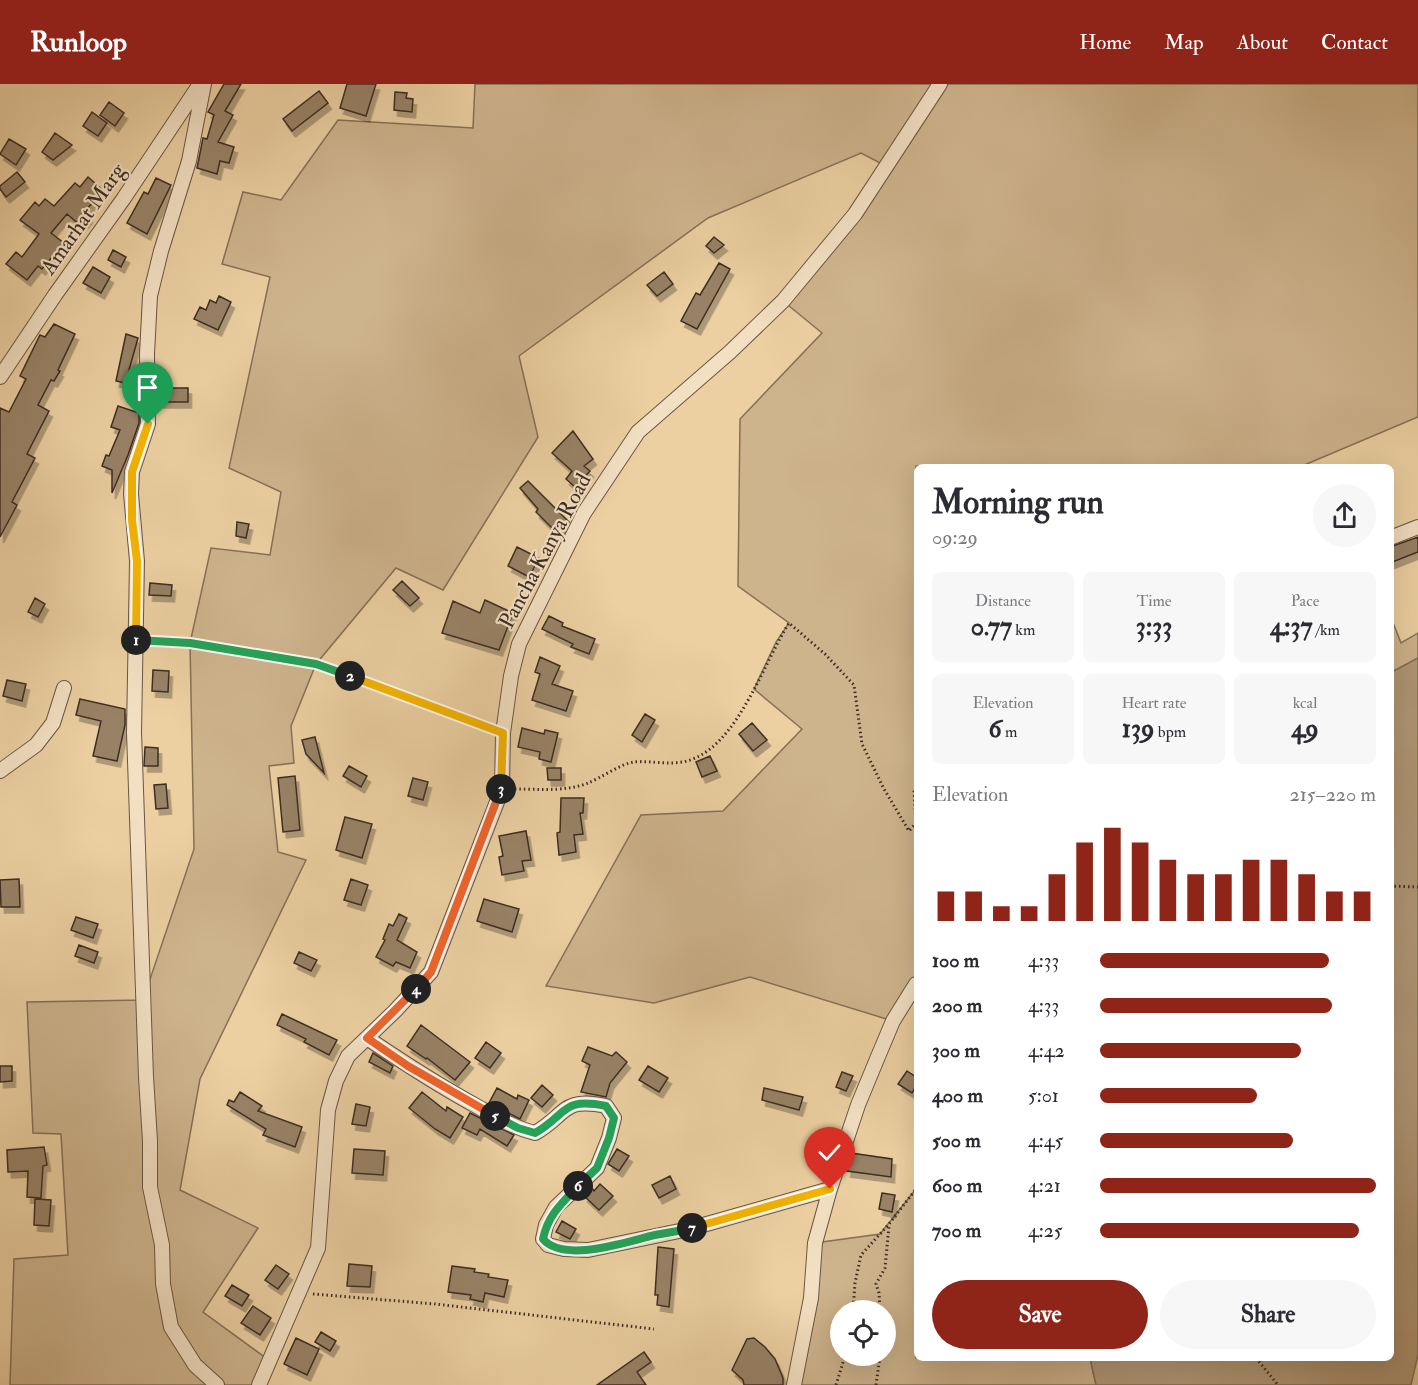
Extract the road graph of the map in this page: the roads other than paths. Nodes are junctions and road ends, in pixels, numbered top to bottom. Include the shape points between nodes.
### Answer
1 (202, 84) edge
2 (940, 84) edge
3 (0, 377) edge
4 (1418, 527) edge
5 (1394, 536) edge
6 (64, 688) dead end
7 (0, 771) edge
8 (914, 987) edge
9 (367, 1038) junction
10 (830, 1189) junction
11 (217, 1385) edge
12 (259, 1385) edge
13 (794, 1385) edge

1 - 3 street, Amarhat Marg
1 - 11 street via 189,161 150,296 148,424 132,472 131,494 137,561 134,732 150,1187 162,1245 163,1284 171,1328 195,1365
2 - 9 street, Pancha Kanya Road via 855,214 783,302 638,432 584,513 519,644 503,733 501,789 431,972
4 - 5 street
6 - 7 street via 53,723 36,745
8 - 10 street via 893,1021 877,1059
9 - 10 street via 458,1096 526,1131 535,1133 566,1107 584,1101 606,1106 614,1118 597,1168 556,1207 543,1239 548,1245 588,1250 616,1245 689,1229
9 - 12 street, Pancha Kanya Road via 348,1056 333,1090 328,1110 318,1248
10 - 13 street via 815,1243 811,1298

